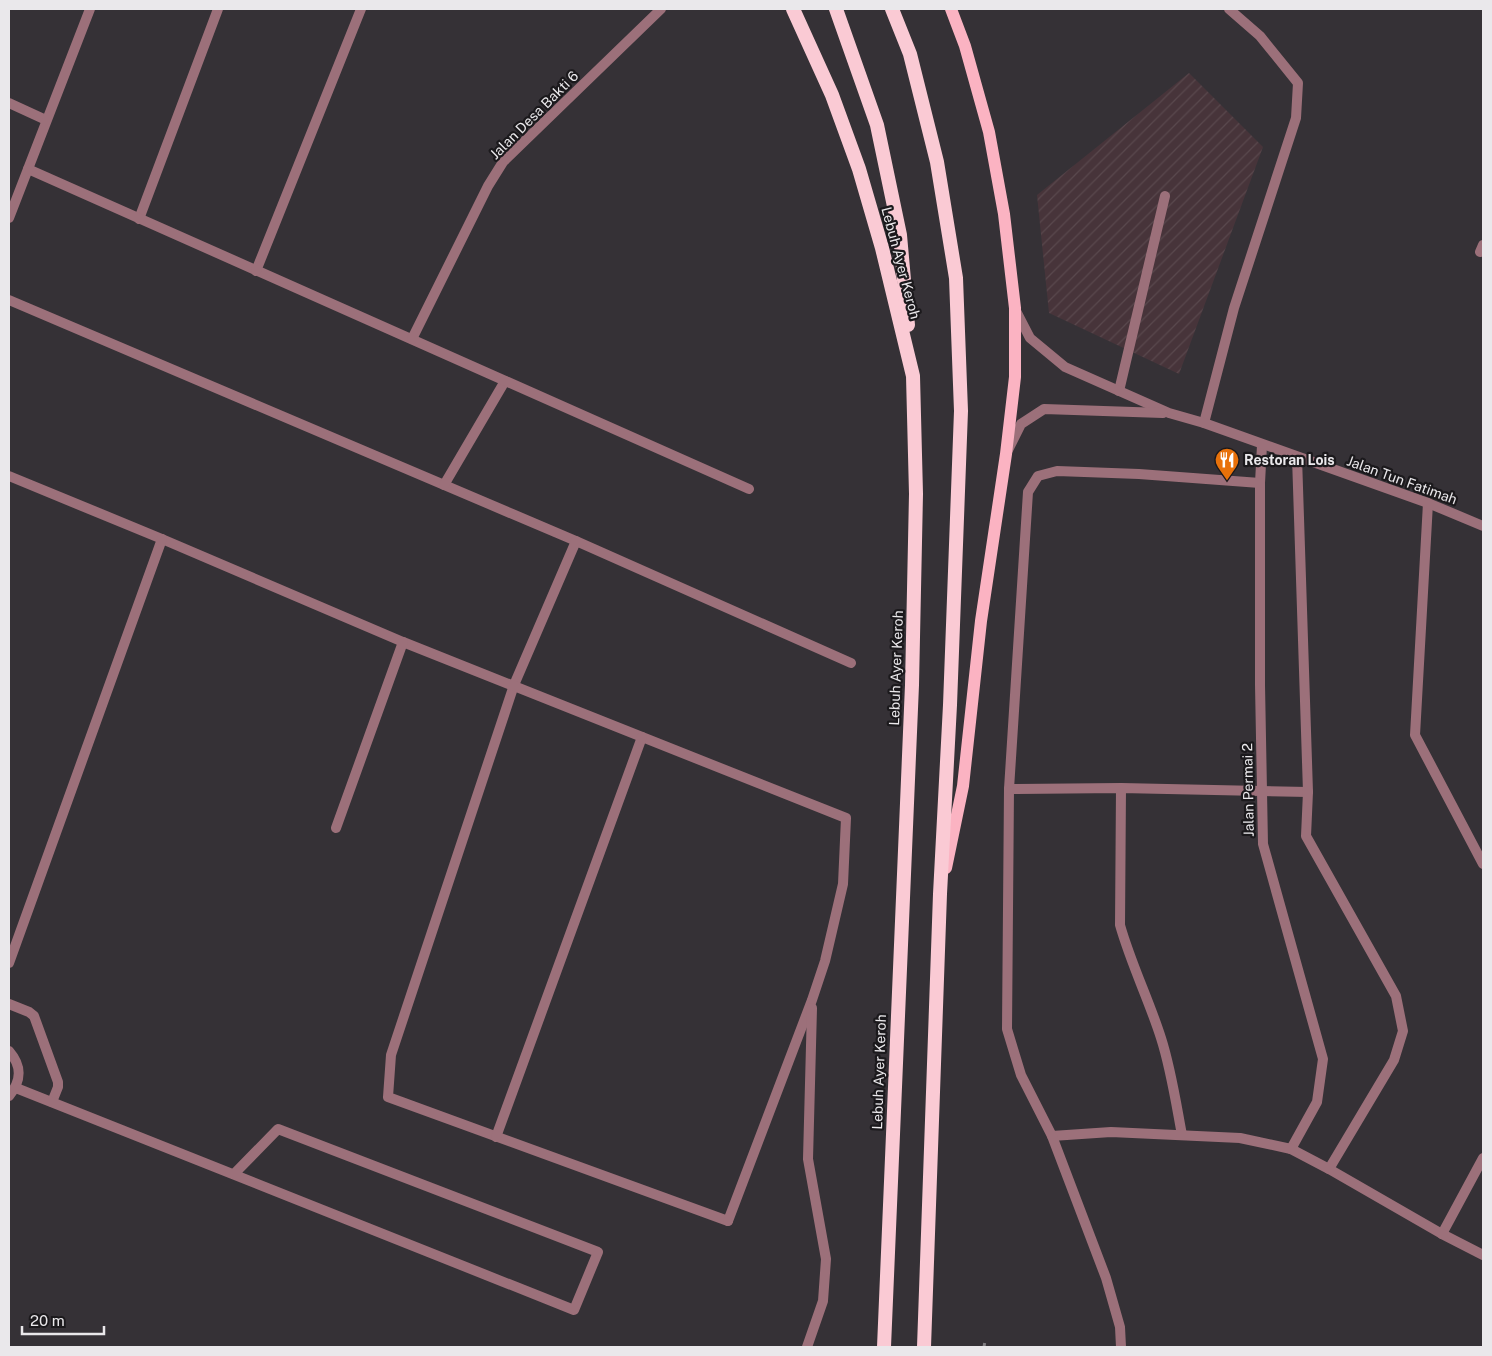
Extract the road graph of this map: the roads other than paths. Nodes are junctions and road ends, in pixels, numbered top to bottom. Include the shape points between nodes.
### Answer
1 (90, 9) edge
2 (218, 9) edge
3 (361, 9) edge
4 (661, 9) edge
5 (793, 9) edge
6 (836, 9) edge
7 (892, 9) edge
8 (951, 9) edge
9 (1229, 9) edge
10 (9, 103) edge
11 (46, 120) junction
12 (28, 169) junction
13 (1165, 196) dead end
14 (9, 218) edge
15 (139, 219) junction
16 (256, 271) junction
17 (9, 300) edge
18 (1015, 308) junction
19 (412, 340) junction
20 (913, 376) junction
21 (505, 381) junction
22 (1119, 391) junction
23 (1169, 413) junction
24 (1204, 423) junction
25 (1262, 445) junction
26 (1006, 454) junction
27 (1297, 456) junction
28 (9, 476) edge
29 (1260, 484) junction
30 (444, 485) junction
31 (750, 489) dead end
32 (1428, 504) junction
33 (1483, 526) edge
34 (162, 539) junction
35 (576, 541) junction
36 (403, 642) junction
37 (851, 663) dead end
38 (514, 685) junction
39 (642, 737) junction
40 (1121, 788) junction
41 (1009, 789) junction
42 (1262, 790) junction
43 (1308, 792) junction
44 (336, 828) dead end
45 (1483, 864) edge
46 (940, 894) junction
47 (9, 962) edge
48 (812, 1000) junction
49 (9, 1004) edge
50 (9, 1051) edge
51 (12, 1092) edge
52 (52, 1102) junction
53 (1052, 1136) junction
54 (1182, 1136) junction
55 (496, 1137) junction
56 (1292, 1150) junction
57 (1483, 1158) edge
58 (1329, 1169) junction
59 (234, 1174) junction
60 (1442, 1234) junction
61 (1483, 1255) edge
62 (807, 1347) edge
63 (884, 1347) edge
64 (924, 1347) edge
65 (1121, 1347) edge

1 - 11 street
2 - 15 street
3 - 16 street
4 - 19 street, Jalan Desa Bakti 6 via 502,162
5 - 20 highway, Lebuh Ayer Keroh via 832,95 859,169
6 - 20 highway via 877,125 883,152 900,235
7 - 46 highway via 910,54 937,162 956,278 961,411
8 - 18 main road via 965,46 988,132 1004,214
9 - 24 street via 1260,36 1298,83 1296,118 1234,308
10 - 11 street
11 - 12 street
12 - 14 street
12 - 15 street
13 - 22 street
15 - 16 street
16 - 19 street
17 - 30 street
18 - 22 street, Jalan Tun Fatimah via 1030,338 1065,368
18 - 26 main road via 1015,377
19 - 21 street
20 - 63 highway, Lebuh Ayer Keroh via 916,494 912,685
21 - 30 street
21 - 31 street
22 - 23 street, Jalan Tun Fatimah
23 - 24 street, Jalan Tun Fatimah
23 - 26 street, Jalan Tun Fatimah via 1044,410 1021,424
24 - 25 street, Jalan Tun Fatimah
25 - 27 street, Jalan Tun Fatimah
25 - 29 street, Jalan Permai 2
26 - 46 main road via 981,621 963,786
27 - 32 street, Jalan Tun Fatimah
27 - 43 street
28 - 34 street
29 - 41 street via 1057,471 1038,476 1028,492
29 - 42 street, Jalan Permai 2
30 - 35 street
32 - 33 street, Jalan Tun Fatimah
32 - 45 street via 1415,735
34 - 36 street
34 - 47 street
35 - 37 street
35 - 38 street
36 - 38 street
36 - 44 street
38 - 39 street
38 - 55 street via 391,1056 388,1097
39 - 48 street via 846,818 843,884
39 - 55 street
40 - 41 street
40 - 42 street
40 - 54 street via 1120,925 1161,1037
41 - 53 street via 1007,1029 1021,1075
42 - 43 street
42 - 56 street, Jalan Permai 2 via 1263,844 1323,1059 1317,1102
43 - 58 street via 1306,836 1396,996 1403,1031 1394,1060
46 - 64 highway
48 - 55 street via 728,1221
48 - 62 street via 808,1159 826,1259 823,1301
49 - 52 street via 34,1016 58,1082
50 - 51 street via 15,1058 19,1077
51 - 52 street
52 - 59 street
53 - 54 street via 1111,1132
53 - 65 street via 1106,1278 1120,1327
54 - 56 street via 1240,1138
56 - 58 street
57 - 60 street
58 - 60 street
59 - 59 street via 278,1128 598,1252 574,1310
60 - 61 street

